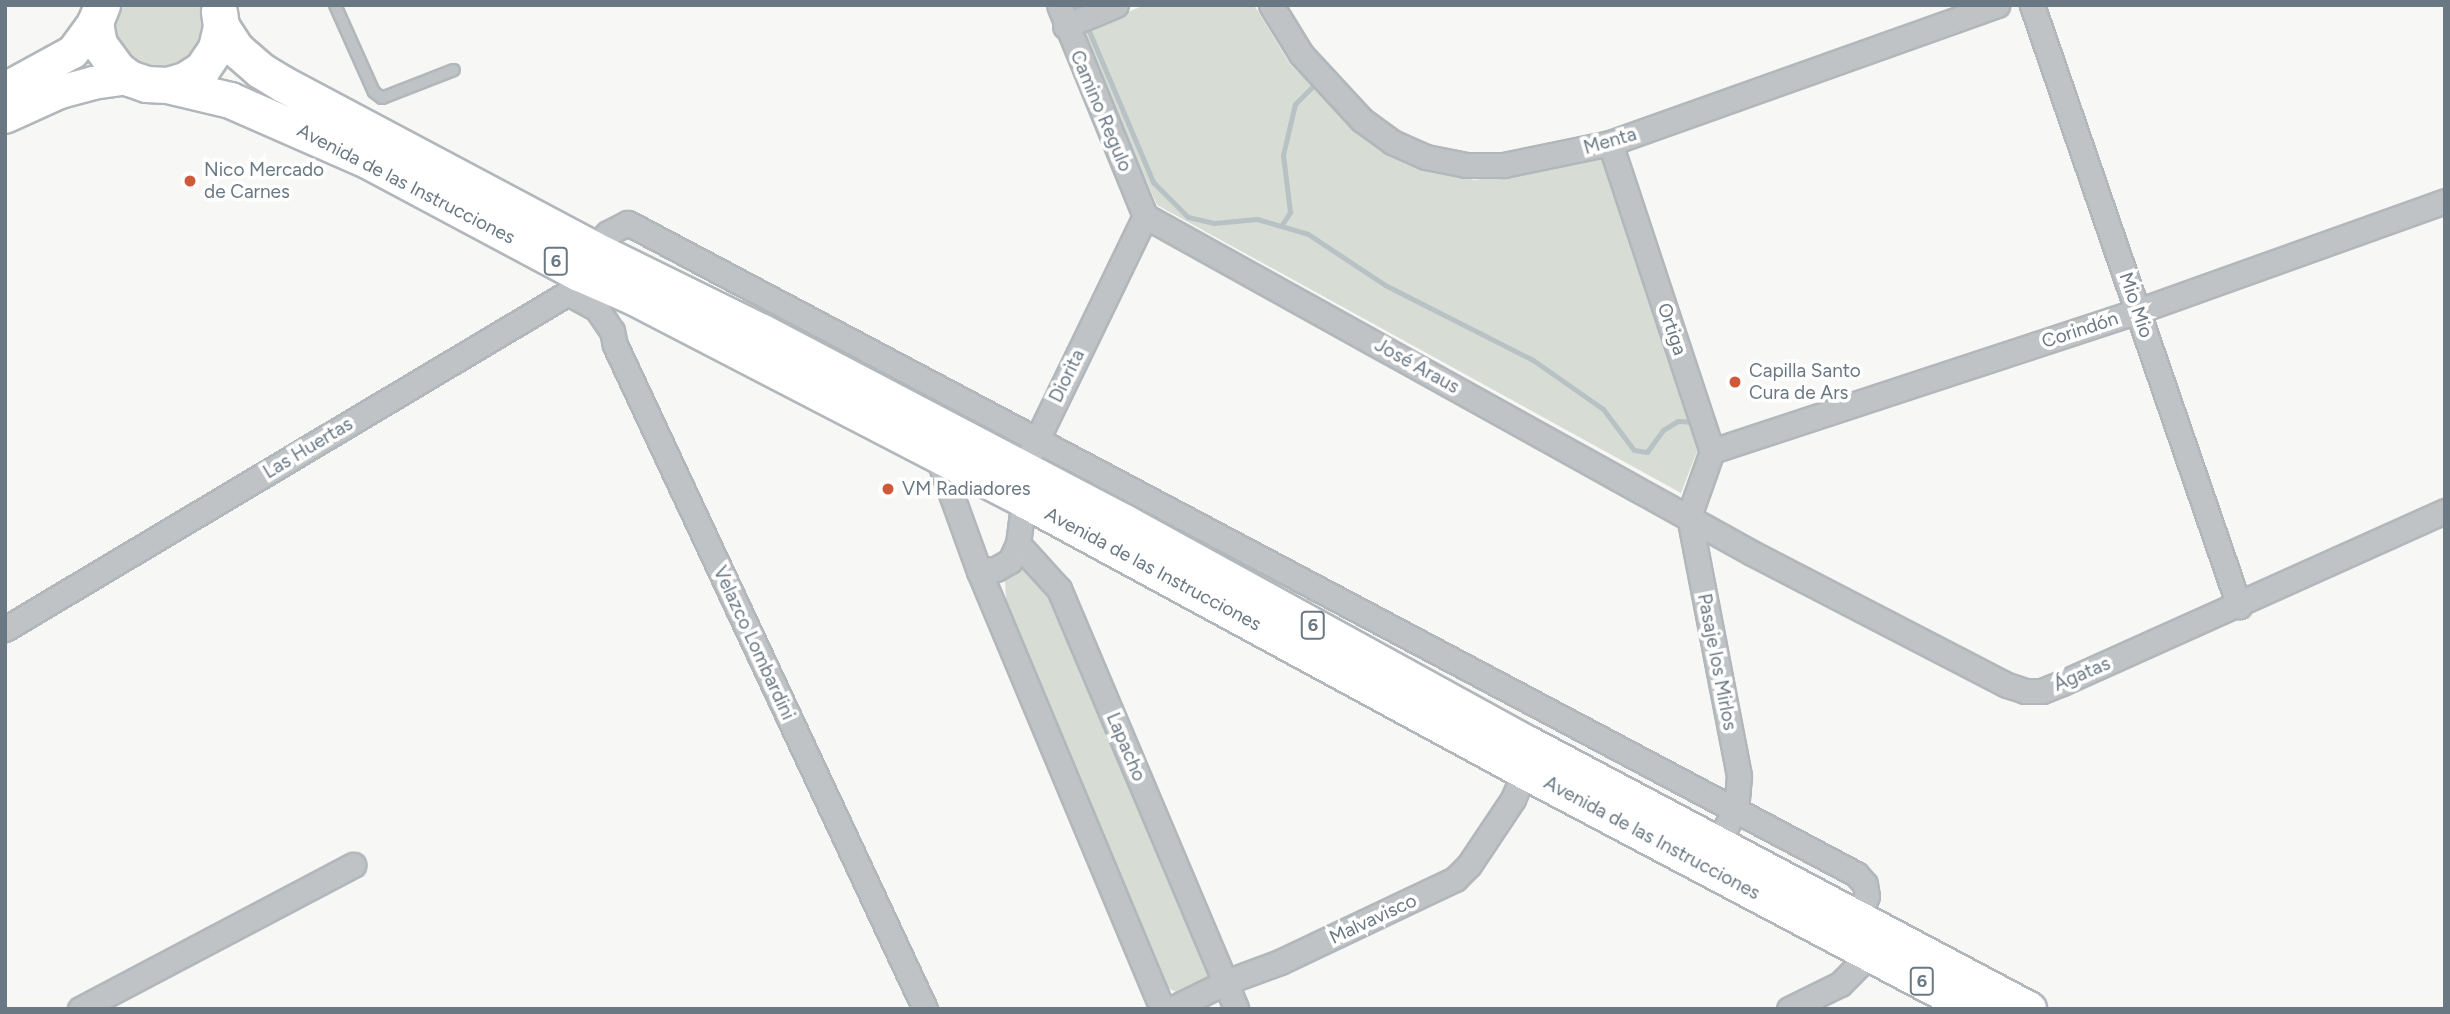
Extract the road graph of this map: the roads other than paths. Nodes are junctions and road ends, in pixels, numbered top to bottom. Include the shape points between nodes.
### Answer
1 (335, 5) edge
2 (1116, 5) edge
3 (1271, 5) edge
4 (1997, 5) edge
5 (2032, 5) edge
6 (97, 11) edge
7 (220, 16) edge
8 (1062, 16) edge
9 (454, 70) dead end
10 (147, 82) junction
11 (5, 89) edge
12 (5, 117) edge
13 (1610, 143) junction
14 (2445, 201) edge
15 (1144, 216) junction
16 (580, 272) junction
17 (2138, 311) junction
18 (1712, 451) junction
19 (937, 455) junction
20 (1029, 469) junction
21 (2445, 511) edge
22 (1689, 516) junction
23 (1018, 544) junction
24 (979, 571) junction
25 (2239, 606) junction
26 (5, 629) edge
27 (1525, 771) junction
28 (1736, 808) junction
29 (1717, 844) junction
30 (353, 865) dead end
31 (1857, 918) junction
32 (1870, 954) junction
33 (1226, 982) junction
34 (80, 1009) edge
35 (925, 1009) edge
36 (1162, 1009) edge
37 (1171, 1009) edge
38 (1236, 1009) edge
39 (1789, 1009) edge
40 (1975, 1009) edge
41 (2028, 1009) edge

1 - 9 lane via 374,92 382,98
2 - 8 street
3 - 13 street, Menta via 1301,54 1362,120 1392,142 1426,157 1466,165 1504,165
4 - 13 street, Menta
5 - 17 street, Mio Mio
6 - 10 main road via 99,44 117,69
6 - 11 main road via 73,52
7 - 10 main road via 216,48 202,69 185,80
7 - 16 main road, Avenida de las Instrucciones / 6 via 236,49 260,70
8 - 15 street, Camino Regulo
10 - 12 main road via 93,83
10 - 16 main road, Avenida de las Instrucciones / 6 via 230,100 322,139
13 - 18 street, Ortiga
14 - 17 street, Corindón
15 - 20 street, Diorita
15 - 22 street, José Araus
16 - 19 main road, Avenida de las Instrucciones / 6
16 - 20 main road, Avenida de las Instrucciones / 6 via 762,332
16 - 26 street, Las Huertas
16 - 35 street, Velazco Lombardini via 612,331
17 - 18 street, Corindón
17 - 25 street, Mio Mio
18 - 22 street
19 - 20 main road, Avenida de las Instrucciones / 6
19 - 24 street
20 - 23 street, Diorita
20 - 27 main road, Avenida de las Instrucciones / 6
20 - 28 street, Avenida de las Instrucciones
20 - 29 main road, Avenida de las Instrucciones / 6
21 - 25 street, Ágatas
22 - 25 street, Ágatas via 2025,691 2042,691
22 - 28 street, Pasaje los Mirlos via 1739,776
23 - 24 street via 1010,561
23 - 33 street, Lapacho via 1059,589
24 - 36 street
27 - 32 main road, Avenida de las Instrucciones / 6
27 - 33 street, Malvavisco via 1513,799 1455,879 1280,962
28 - 29 street
28 - 31 street, Avenida de las Instrucciones via 1856,874 1865,884 1867,896
29 - 31 main road, Avenida de las Instrucciones / 6
30 - 34 street
31 - 41 main road, Avenida de las Instrucciones / 6
32 - 39 street via 1840,984
32 - 40 main road, Avenida de las Instrucciones / 6
33 - 37 street, Malvavisco
33 - 38 street, Lapacho

